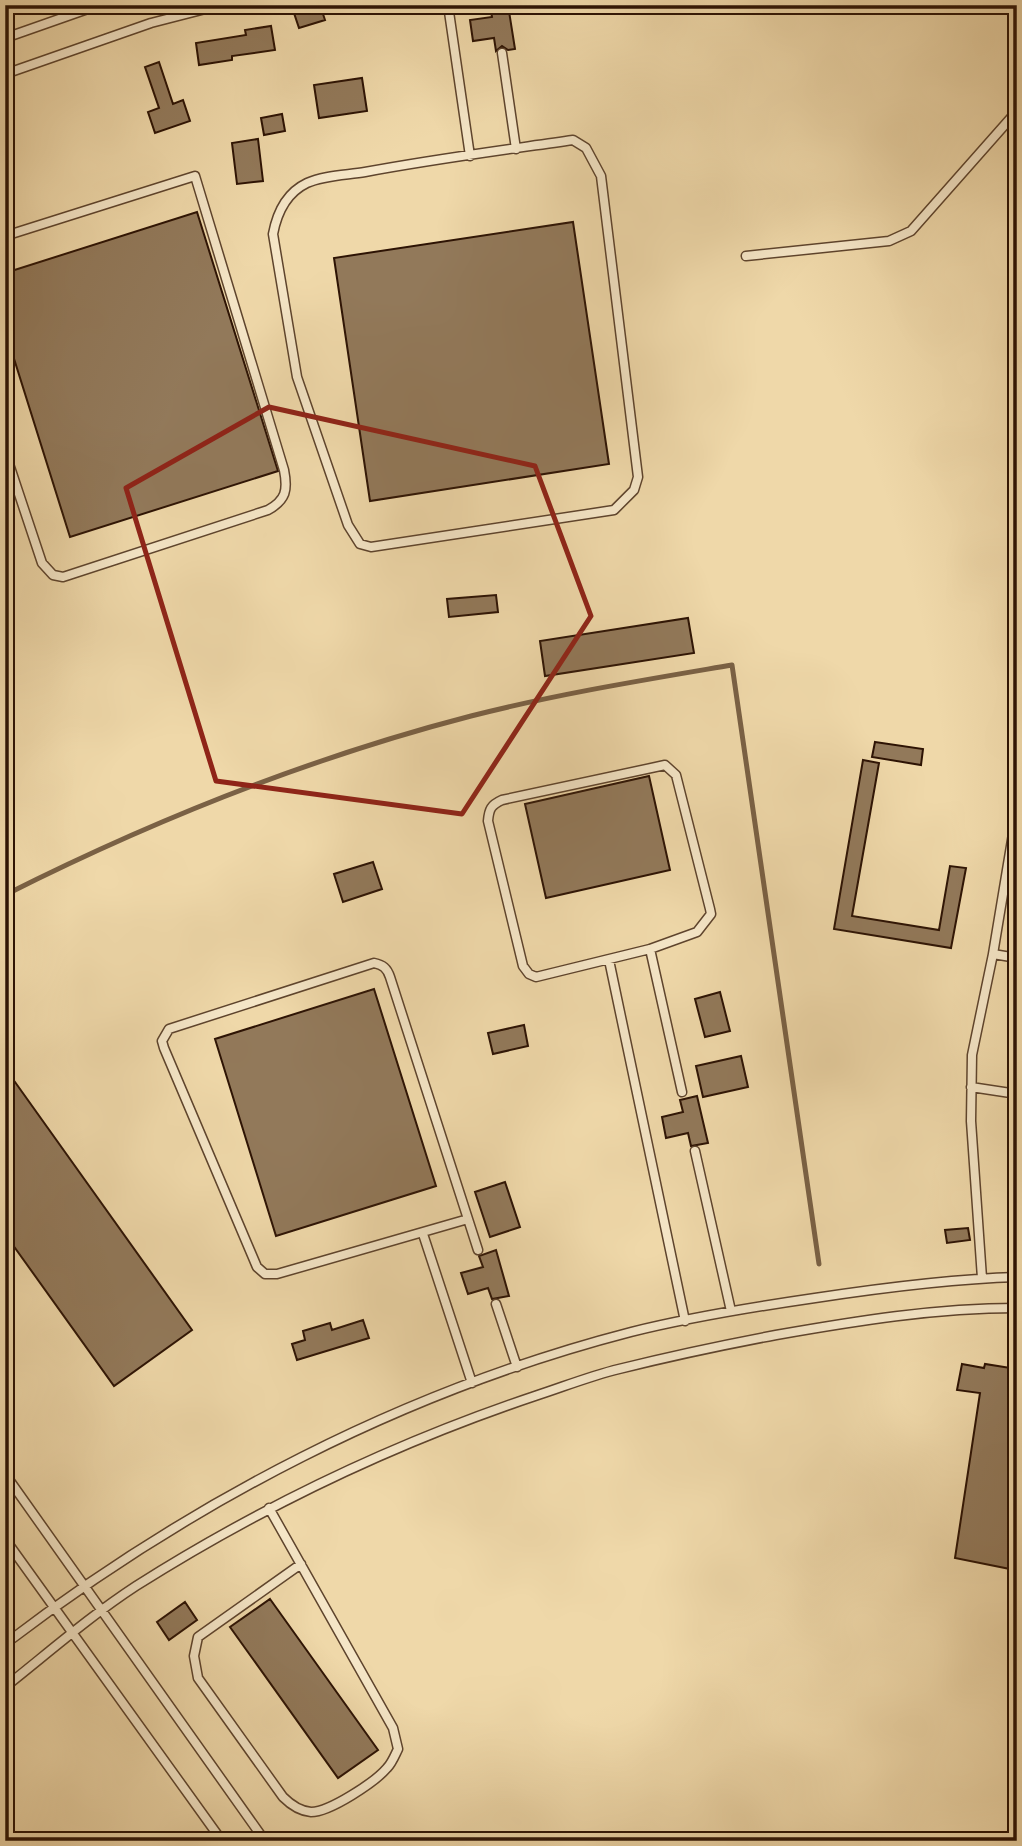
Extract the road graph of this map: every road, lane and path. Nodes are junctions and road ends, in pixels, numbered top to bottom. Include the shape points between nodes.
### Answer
1 (19, 5) edge
2 (99, 5) edge
3 (221, 5) edge
4 (448, 5) edge
5 (5, 10) edge
6 (5, 38) edge
7 (502, 53) dead end
8 (5, 74) edge
9 (1017, 111) edge
10 (516, 149) junction
11 (470, 156) junction
12 (5, 236) edge
13 (746, 256) dead end
14 (5, 452) edge
15 (1017, 810) edge
16 (650, 949) junction
17 (993, 954) junction
18 (1017, 958) edge
19 (609, 960) junction
20 (971, 1087) junction
21 (682, 1092) dead end
22 (1017, 1094) edge
23 (695, 1151) dead end
24 (468, 1219) junction
25 (423, 1234) junction
26 (478, 1250) dead end
27 (1017, 1277) edge
28 (982, 1278) junction
29 (496, 1304) dead end
30 (1017, 1308) edge
31 (731, 1311) junction
32 (685, 1321) junction
33 (517, 1367) junction
34 (472, 1383) junction
35 (5, 1474) edge
36 (269, 1508) junction
37 (5, 1539) edge
38 (301, 1563) junction
39 (85, 1584) junction
40 (54, 1607) junction
41 (103, 1610) junction
42 (73, 1632) junction
43 (5, 1644) edge
44 (5, 1687) edge
45 (222, 1841) edge
46 (265, 1841) edge

1 - 5 lane
2 - 6 lane
3 - 8 lane via 151,23
4 - 11 lane
7 - 10 lane
9 - 13 lane via 901,237
10 - 11 lane
10 - 11 lane via 573,141 586,148 601,176 638,477 634,490 614,510 371,547 360,544 348,525 297,377 273,234 276,218 283,204 309,182
12 - 14 lane via 195,176 284,470 286,495 268,510 63,577 52,575 42,563
15 - 17 lane
16 - 19 lane
16 - 19 lane via 697,932 711,914 673,770 665,765 494,804 488,821 523,966 536,977
16 - 21 lane
17 - 18 lane
17 - 20 lane via 972,1055
19 - 32 lane
20 - 22 lane
20 - 28 lane
23 - 31 lane
24 - 25 lane
24 - 25 lane via 390,977 381,964 169,1029 162,1041 164,1048 257,1267 277,1274
24 - 26 lane
25 - 34 lane
27 - 28 lane
28 - 31 lane via 869,1289
29 - 33 lane
30 - 36 lane via 869,1318 616,1369 486,1413
31 - 32 lane
32 - 33 lane via 631,1332
33 - 34 lane
34 - 39 lane via 371,1423 264,1476
35 - 39 lane
36 - 38 lane
36 - 41 lane
37 - 40 lane
38 - 38 lane via 393,1728 398,1749 388,1768 344,1801 311,1812 295,1808 283,1797 198,1678 194,1656 198,1637
39 - 40 lane
39 - 41 lane
40 - 42 lane
40 - 43 lane
41 - 42 lane
41 - 46 lane
42 - 44 lane
42 - 45 lane

